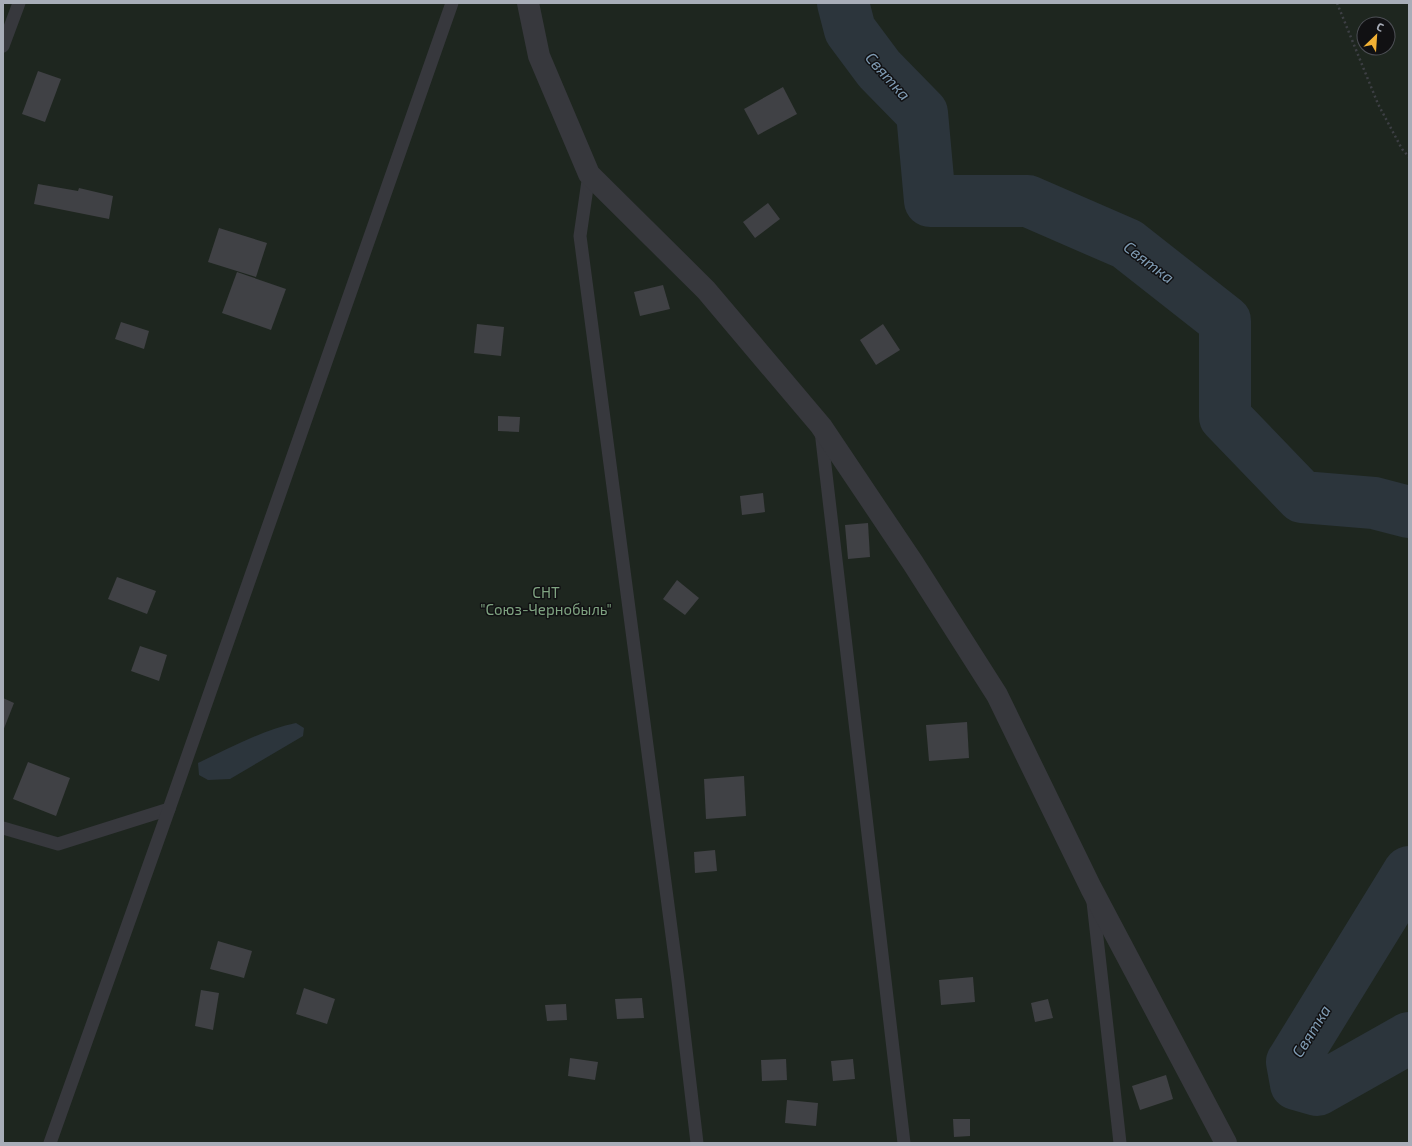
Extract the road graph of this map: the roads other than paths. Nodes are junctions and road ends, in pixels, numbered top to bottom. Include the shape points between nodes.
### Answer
1 (19, 3) edge
2 (452, 3) edge
3 (528, 3) edge
4 (3, 46) edge
5 (589, 174) junction
6 (821, 426) junction
7 (169, 810) junction
8 (3, 828) edge
9 (1091, 888) junction
10 (50, 1143) edge
11 (697, 1143) edge
12 (904, 1143) edge
13 (1120, 1143) edge
14 (1226, 1143) edge

1 - 4 lane
2 - 7 lane
3 - 5 street via 539,56
5 - 6 street via 706,290
5 - 11 lane via 580,236
6 - 9 street via 997,695
6 - 12 lane
7 - 8 lane via 58,844
7 - 10 lane
9 - 13 lane
9 - 14 street

